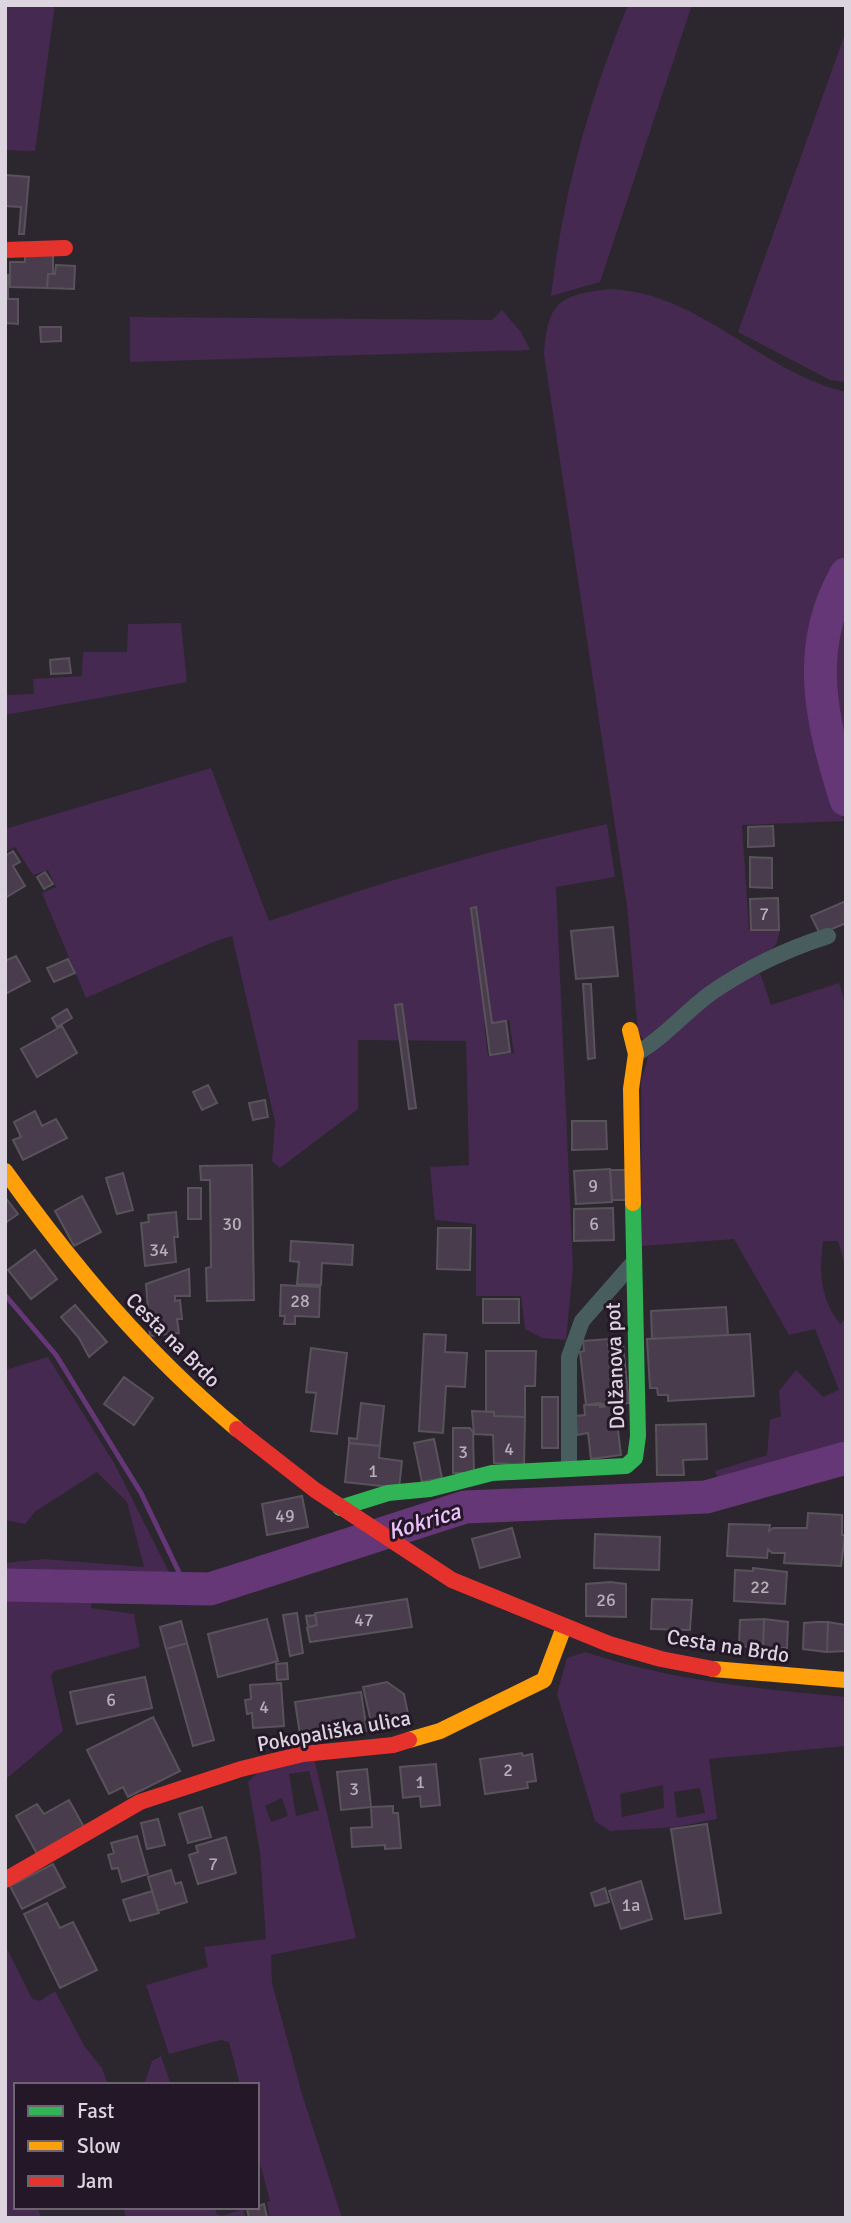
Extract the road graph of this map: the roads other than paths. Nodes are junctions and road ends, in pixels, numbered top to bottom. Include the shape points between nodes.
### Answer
1 (65, 248) dead end
2 (5, 250) edge
3 (828, 936) dead end
4 (630, 1030) dead end
5 (636, 1055) junction
6 (5, 1171) edge
7 (632, 1264) junction
8 (569, 1469) junction
9 (340, 1508) junction
10 (564, 1627) junction
11 (846, 1680) edge
12 (5, 1880) edge

1 - 2 street
3 - 5 street via 792,948 711,993
4 - 5 street, Dolžanova pot
5 - 7 street, Dolžanova pot via 631,1089
6 - 9 street, Cesta na Brdo via 40,1222 141,1343 247,1439
7 - 8 street via 582,1321 569,1357
7 - 8 street, Dolžanova pot via 635,1458 626,1466
8 - 9 street, Dolžanova pot via 492,1473 430,1489 388,1493
9 - 10 street, Cesta na Brdo via 462,1584
10 - 11 street, Cesta na Brdo via 676,1662 759,1677
10 - 12 street, Pokopališka ulica via 544,1680 440,1731 393,1745 303,1754 140,1802

